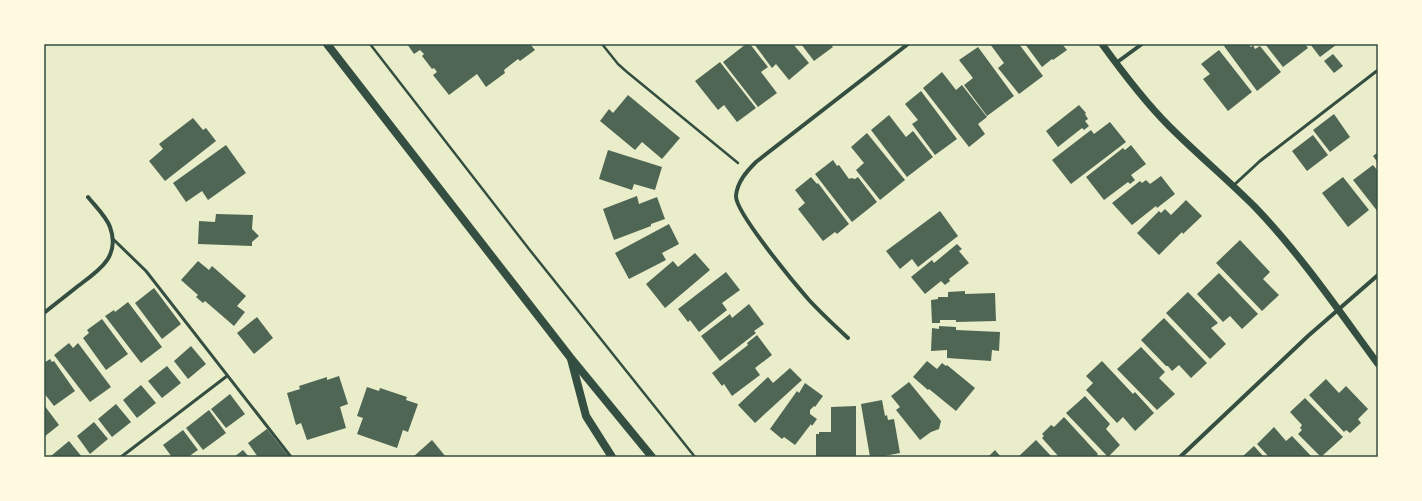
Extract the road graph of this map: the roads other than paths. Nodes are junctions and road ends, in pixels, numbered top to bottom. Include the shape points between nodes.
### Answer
1 (327, 44) edge
2 (908, 44) edge
3 (1102, 44) edge
4 (1142, 44) edge
5 (1116, 63) junction
6 (1378, 70) edge
7 (1233, 187) junction
8 (88, 197) dead end
9 (113, 239) junction
10 (1378, 274) edge
11 (1338, 309) junction
12 (44, 313) edge
13 (848, 338) dead end
14 (570, 357) junction
15 (1378, 364) edge
16 (227, 376) junction
17 (121, 457) edge
18 (291, 457) edge
19 (612, 457) edge
20 (652, 457) edge
21 (1180, 457) edge

1 - 14 main road
2 - 13 street via 756,162 738,188 736,197 752,227 808,299
3 - 5 street
4 - 5 street
5 - 7 street via 1169,126
6 - 7 lane via 1260,161
7 - 11 street via 1271,225
8 - 9 street via 110,226
9 - 12 street via 109,258 102,268
9 - 16 lane via 146,271
10 - 11 street
11 - 15 street
11 - 21 street
14 - 19 main road via 586,416
14 - 20 main road
16 - 17 lane
16 - 18 lane

